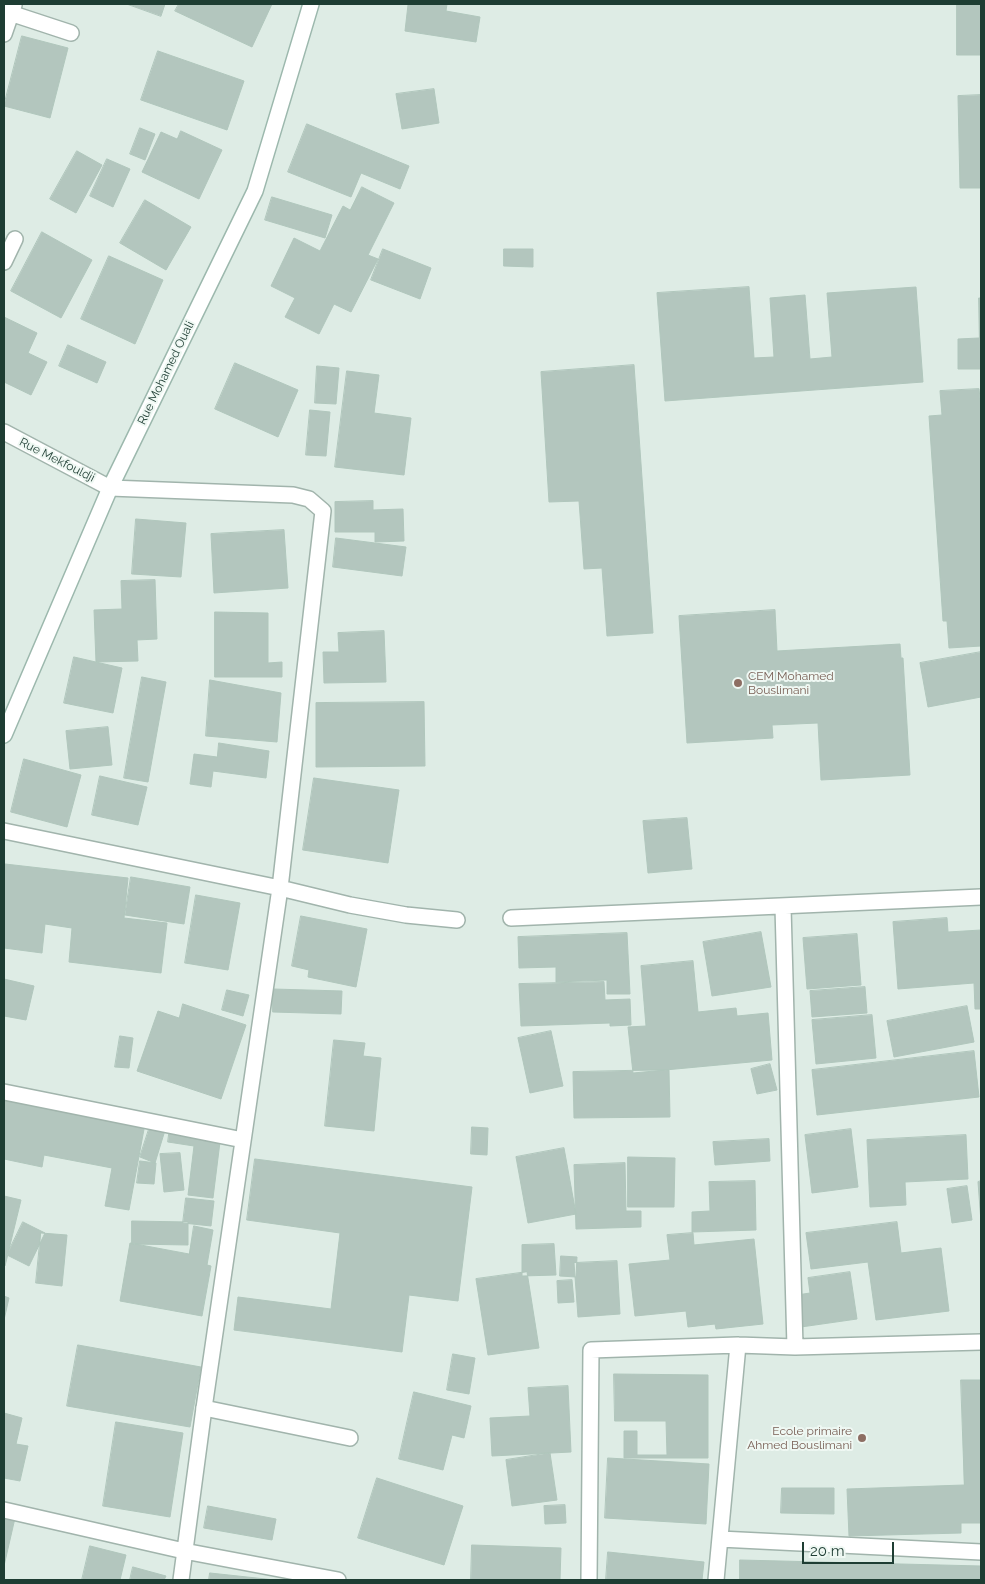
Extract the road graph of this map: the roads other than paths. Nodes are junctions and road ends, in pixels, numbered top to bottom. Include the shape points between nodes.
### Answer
1 (312, 4) edge
2 (10, 9) edge
3 (71, 33) dead end
4 (4, 34) edge
5 (15, 239) dead end
6 (4, 262) edge
7 (4, 432) edge
8 (110, 488) junction
9 (4, 735) edge
10 (4, 832) edge
11 (280, 888) junction
12 (981, 897) edge
13 (783, 907) junction
14 (511, 918) dead end
15 (457, 920) dead end
16 (4, 1092) edge
17 (243, 1140) junction
18 (981, 1342) edge
19 (738, 1345) junction
20 (795, 1347) junction
21 (204, 1408) junction
22 (350, 1438) dead end
23 (4, 1510) edge
24 (720, 1539) junction
25 (184, 1551) junction
26 (981, 1552) edge
27 (180, 1580) edge
28 (338, 1580) edge
29 (589, 1580) edge
30 (716, 1580) edge

1 - 8 street, Rue Mohamed Ouali via 255,191
2 - 3 street
2 - 4 street
5 - 6 street
7 - 8 street, Rue Mekfouldji
8 - 9 street, Rue Mohamed Ouali
8 - 11 street via 293,496 309,499 323,511
10 - 11 street
11 - 15 street via 350,905
11 - 17 street
12 - 13 street
13 - 14 street
13 - 20 street
16 - 17 street
17 - 21 street
18 - 20 street
19 - 20 street
19 - 24 street
19 - 29 street via 591,1350
21 - 22 street
21 - 25 street
23 - 25 street
24 - 26 street
24 - 30 street
25 - 27 street
25 - 28 street

